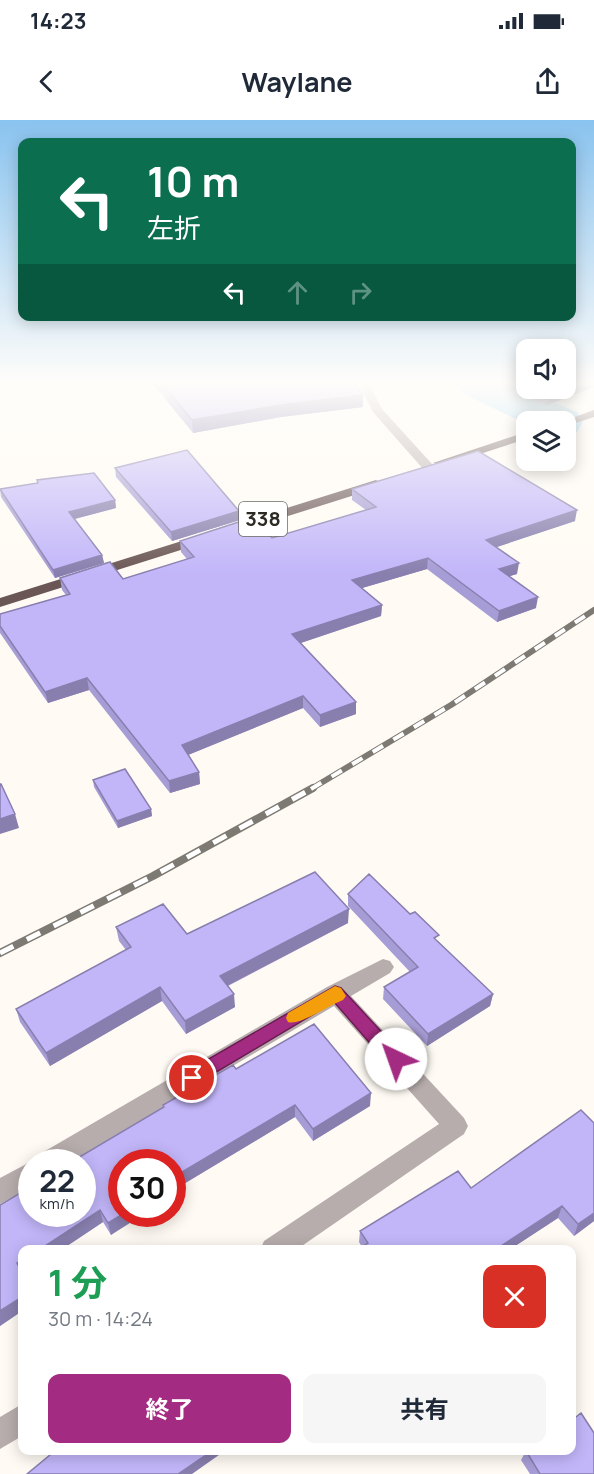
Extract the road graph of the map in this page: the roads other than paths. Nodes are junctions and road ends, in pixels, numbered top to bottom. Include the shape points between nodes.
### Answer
1 (406, 447) edge
2 (489, 447) edge
3 (423, 469) joint
4 (395, 478) edge
5 (0, 603) edge
6 (383, 967) dead end
7 (335, 993) junction
8 (71, 1149) edge
9 (18, 1181) edge
10 (0, 1192) edge
11 (280, 1245) edge
12 (18, 1422) edge
13 (0, 1434) edge

1 - 3 street
2 - 3 highway
4 - 5 highway, 338
6 - 7 street
7 - 8 street
7 - 11 street via 456,1126
9 - 10 street
12 - 13 street

